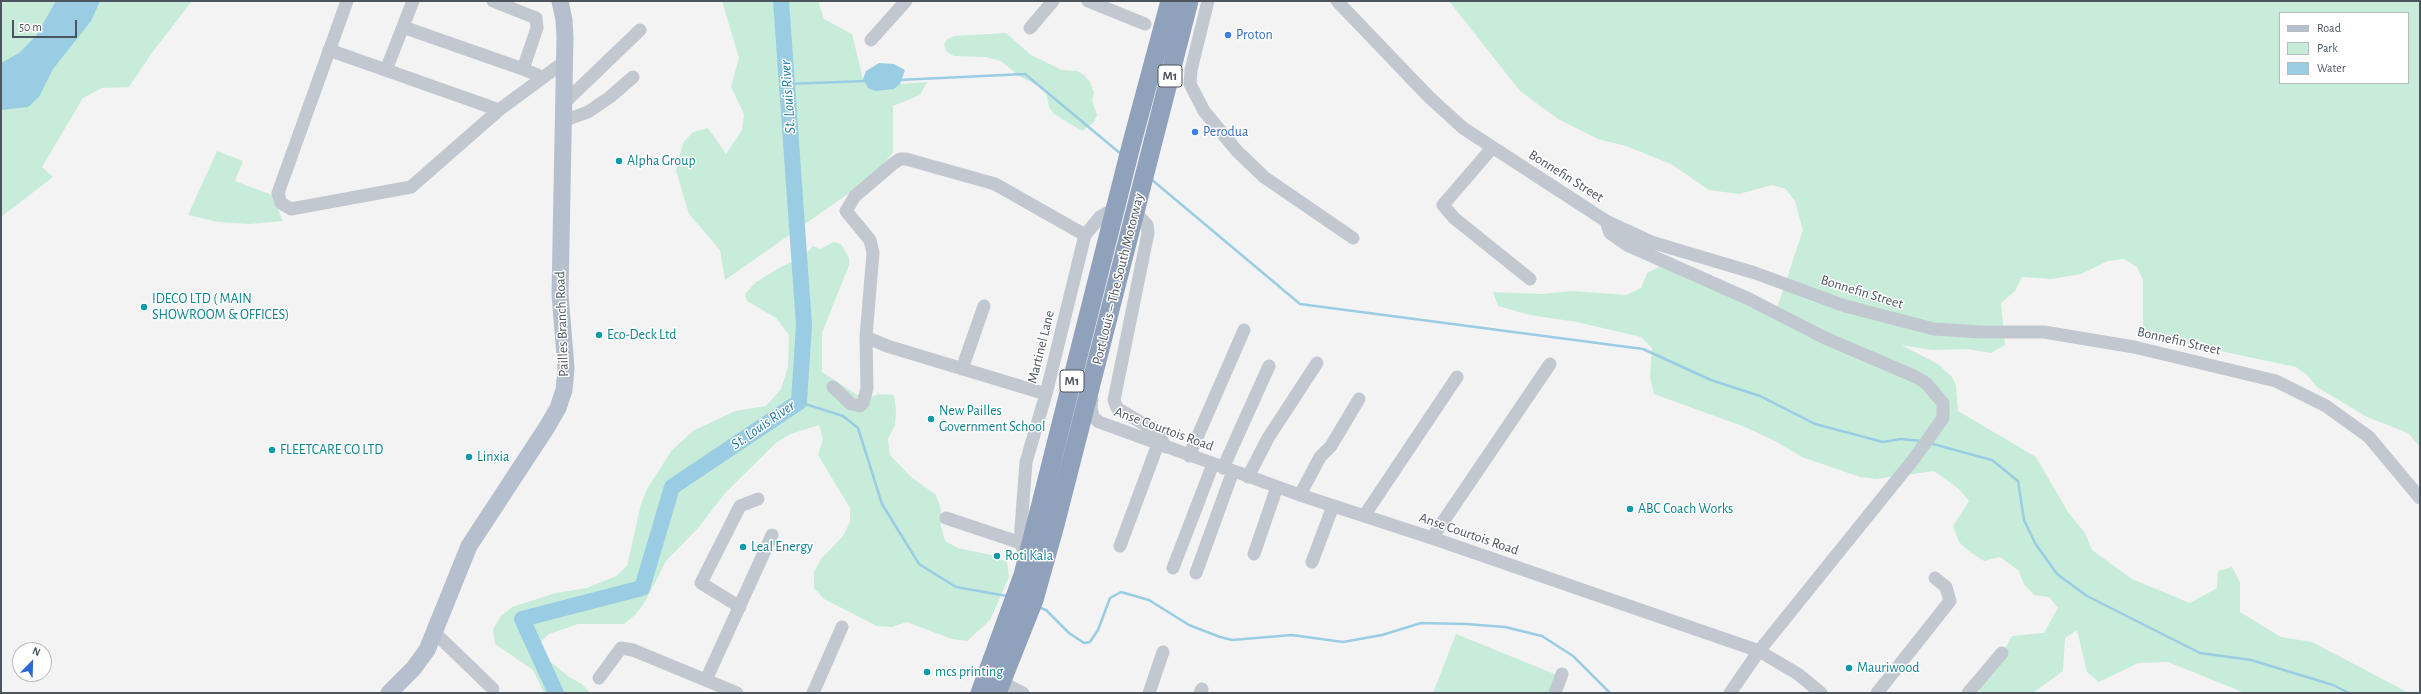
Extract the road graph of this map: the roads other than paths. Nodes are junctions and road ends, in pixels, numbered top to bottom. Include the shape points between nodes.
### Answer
1 (347, 1) edge
2 (413, 1) edge
3 (493, 1) edge
4 (560, 1) edge
5 (906, 1) edge
6 (1053, 1) edge
7 (1088, 1) edge
8 (1170, 1) edge
9 (1189, 1) edge
10 (1208, 1) edge
11 (1337, 1) edge
12 (1145, 24) dead end
13 (403, 27) junction
14 (1030, 28) dead end
15 (640, 30) dead end
16 (871, 40) dead end
17 (329, 50) junction
18 (564, 62) junction
19 (523, 69) junction
20 (386, 70) junction
21 (633, 77) dead end
22 (542, 78) junction
23 (563, 104) junction
24 (499, 110) junction
25 (563, 121) junction
26 (1492, 148) junction
27 (1137, 205) junction
28 (1116, 208) junction
29 (1606, 221) junction
30 (1085, 235) junction
31 (1354, 238) dead end
32 (1530, 279) dead end
33 (984, 306) dead end
34 (1244, 330) dead end
35 (866, 337) junction
36 (1318, 363) dead end
37 (1550, 364) dead end
38 (1269, 366) dead end
39 (962, 369) junction
40 (1095, 370) junction
41 (1457, 377) dead end
42 (832, 387) dead end
43 (1046, 394) junction
44 (1359, 399) dead end
45 (1099, 422) junction
46 (1076, 441) junction
47 (1162, 446) junction
48 (1189, 456) junction
49 (1223, 468) junction
50 (1248, 477) junction
51 (1277, 487) junction
52 (1300, 495) junction
53 (2420, 498) edge
54 (758, 500) dead end
55 (1333, 506) junction
56 (1364, 516) junction
57 (946, 518) dead end
58 (772, 535) dead end
59 (1432, 538) junction
60 (1120, 546) dead end
61 (1254, 554) dead end
62 (1312, 562) dead end
63 (1027, 565) junction
64 (1173, 568) dead end
65 (1196, 573) dead end
66 (1935, 578) dead end
67 (740, 607) junction
68 (1015, 624) junction
69 (842, 627) dead end
70 (435, 633) junction
71 (1759, 651) junction
72 (1164, 652) dead end
73 (2002, 653) dead end
74 (1562, 674) dead end
75 (598, 678) dead end
76 (706, 680) junction
77 (999, 688) edge
78 (493, 689) dead end
79 (388, 693) edge
80 (737, 693) edge
81 (813, 693) edge
82 (980, 693) edge
83 (1023, 693) edge
84 (1148, 693) edge
85 (1555, 693) edge
86 (1730, 693) edge
87 (1821, 693) edge
88 (1877, 693) edge
89 (1968, 693) edge

1 - 17 street
2 - 13 street
3 - 19 street via 536,18 537,28
4 - 18 main road, Pailles Branch Road via 564,20
5 - 16 street
6 - 14 street
7 - 12 street
8 - 28 highway, Port Louis – The South Motorway / M1
9 - 27 highway, Port Louis – The South Motorway / M1
10 - 31 street via 1190,84 1204,111 1237,151 1264,177
11 - 26 street, Bonnefin Street via 1429,97 1463,128
13 - 19 street
13 - 20 street
15 - 23 street
17 - 20 street
17 - 24 street via 278,193 281,203 291,209 411,188
18 - 22 street
18 - 23 main road, Pailles Branch Road
19 - 22 street
20 - 24 street
21 - 25 street via 588,112
22 - 24 street
23 - 25 main road, Pailles Branch Road
25 - 70 main road, Pailles Branch Road via 560,294 566,368 564,390 558,408 547,427 469,546
26 - 29 street, Bonnefin Street
26 - 32 street via 1443,205 1454,218
27 - 40 highway, Port Louis – The South Motorway / M1
27 - 47 street via 1148,233 1114,400 1117,408 1157,432
28 - 30 street via 1100,216
28 - 63 highway, Port Louis – The South Motorway / M1
29 - 53 street, Bonnefin Street via 1651,242 1755,272 1845,306 1902,322 1934,329 2044,332 2134,347 2276,381 2326,406 2369,437
29 - 71 street via 1610,233 1627,245 1898,369 1926,383 1944,403 1945,410 1938,426 1913,460
30 - 35 street via 995,184 900,159 855,196 846,211 870,240 873,253
30 - 43 street, Martinel Lane
33 - 39 street
34 - 48 street
35 - 39 street
35 - 42 street via 867,388 863,403 860,406 851,404
36 - 50 street via 1268,438
37 - 59 street
38 - 49 street
39 - 43 street
40 - 45 street via 1091,408 1093,417
40 - 46 highway, Port Louis – The South Motorway / M1
41 - 56 street
43 - 63 street, Martinel Lane via 1026,462
44 - 52 street via 1331,446 1320,456
45 - 46 street via 1087,424
45 - 47 street, Anse Courtois Road
46 - 63 highway, Port Louis – The South Motorway / M1
47 - 48 street, Anse Courtois Road
47 - 60 street
48 - 49 street, Anse Courtois Road
49 - 50 street, Anse Courtois Road
49 - 64 street
49 - 65 street
50 - 51 street, Anse Courtois Road
51 - 52 street, Anse Courtois Road
51 - 61 street
52 - 55 street, Anse Courtois Road
54 - 67 street via 740,506 701,583
55 - 56 street, Anse Courtois Road
55 - 62 street
56 - 59 street, Anse Courtois Road
57 - 63 street
58 - 67 street
59 - 71 street, Anse Courtois Road
63 - 68 highway, Port Louis – The South Motorway / M1
66 - 88 street via 1946,587 1950,601
67 - 76 street
68 - 77 highway, Port Louis – The South Motorway / M1
68 - 82 highway, Port Louis – The South Motorway / M1
69 - 81 street
70 - 78 street
70 - 79 main road, Pailles Branch Road via 422,659
71 - 86 street
71 - 87 street, Anse Courtois Road via 1798,674
72 - 84 street
73 - 89 street
74 - 85 street
75 - 76 street via 621,648 633,650
76 - 80 street
77 - 83 street

